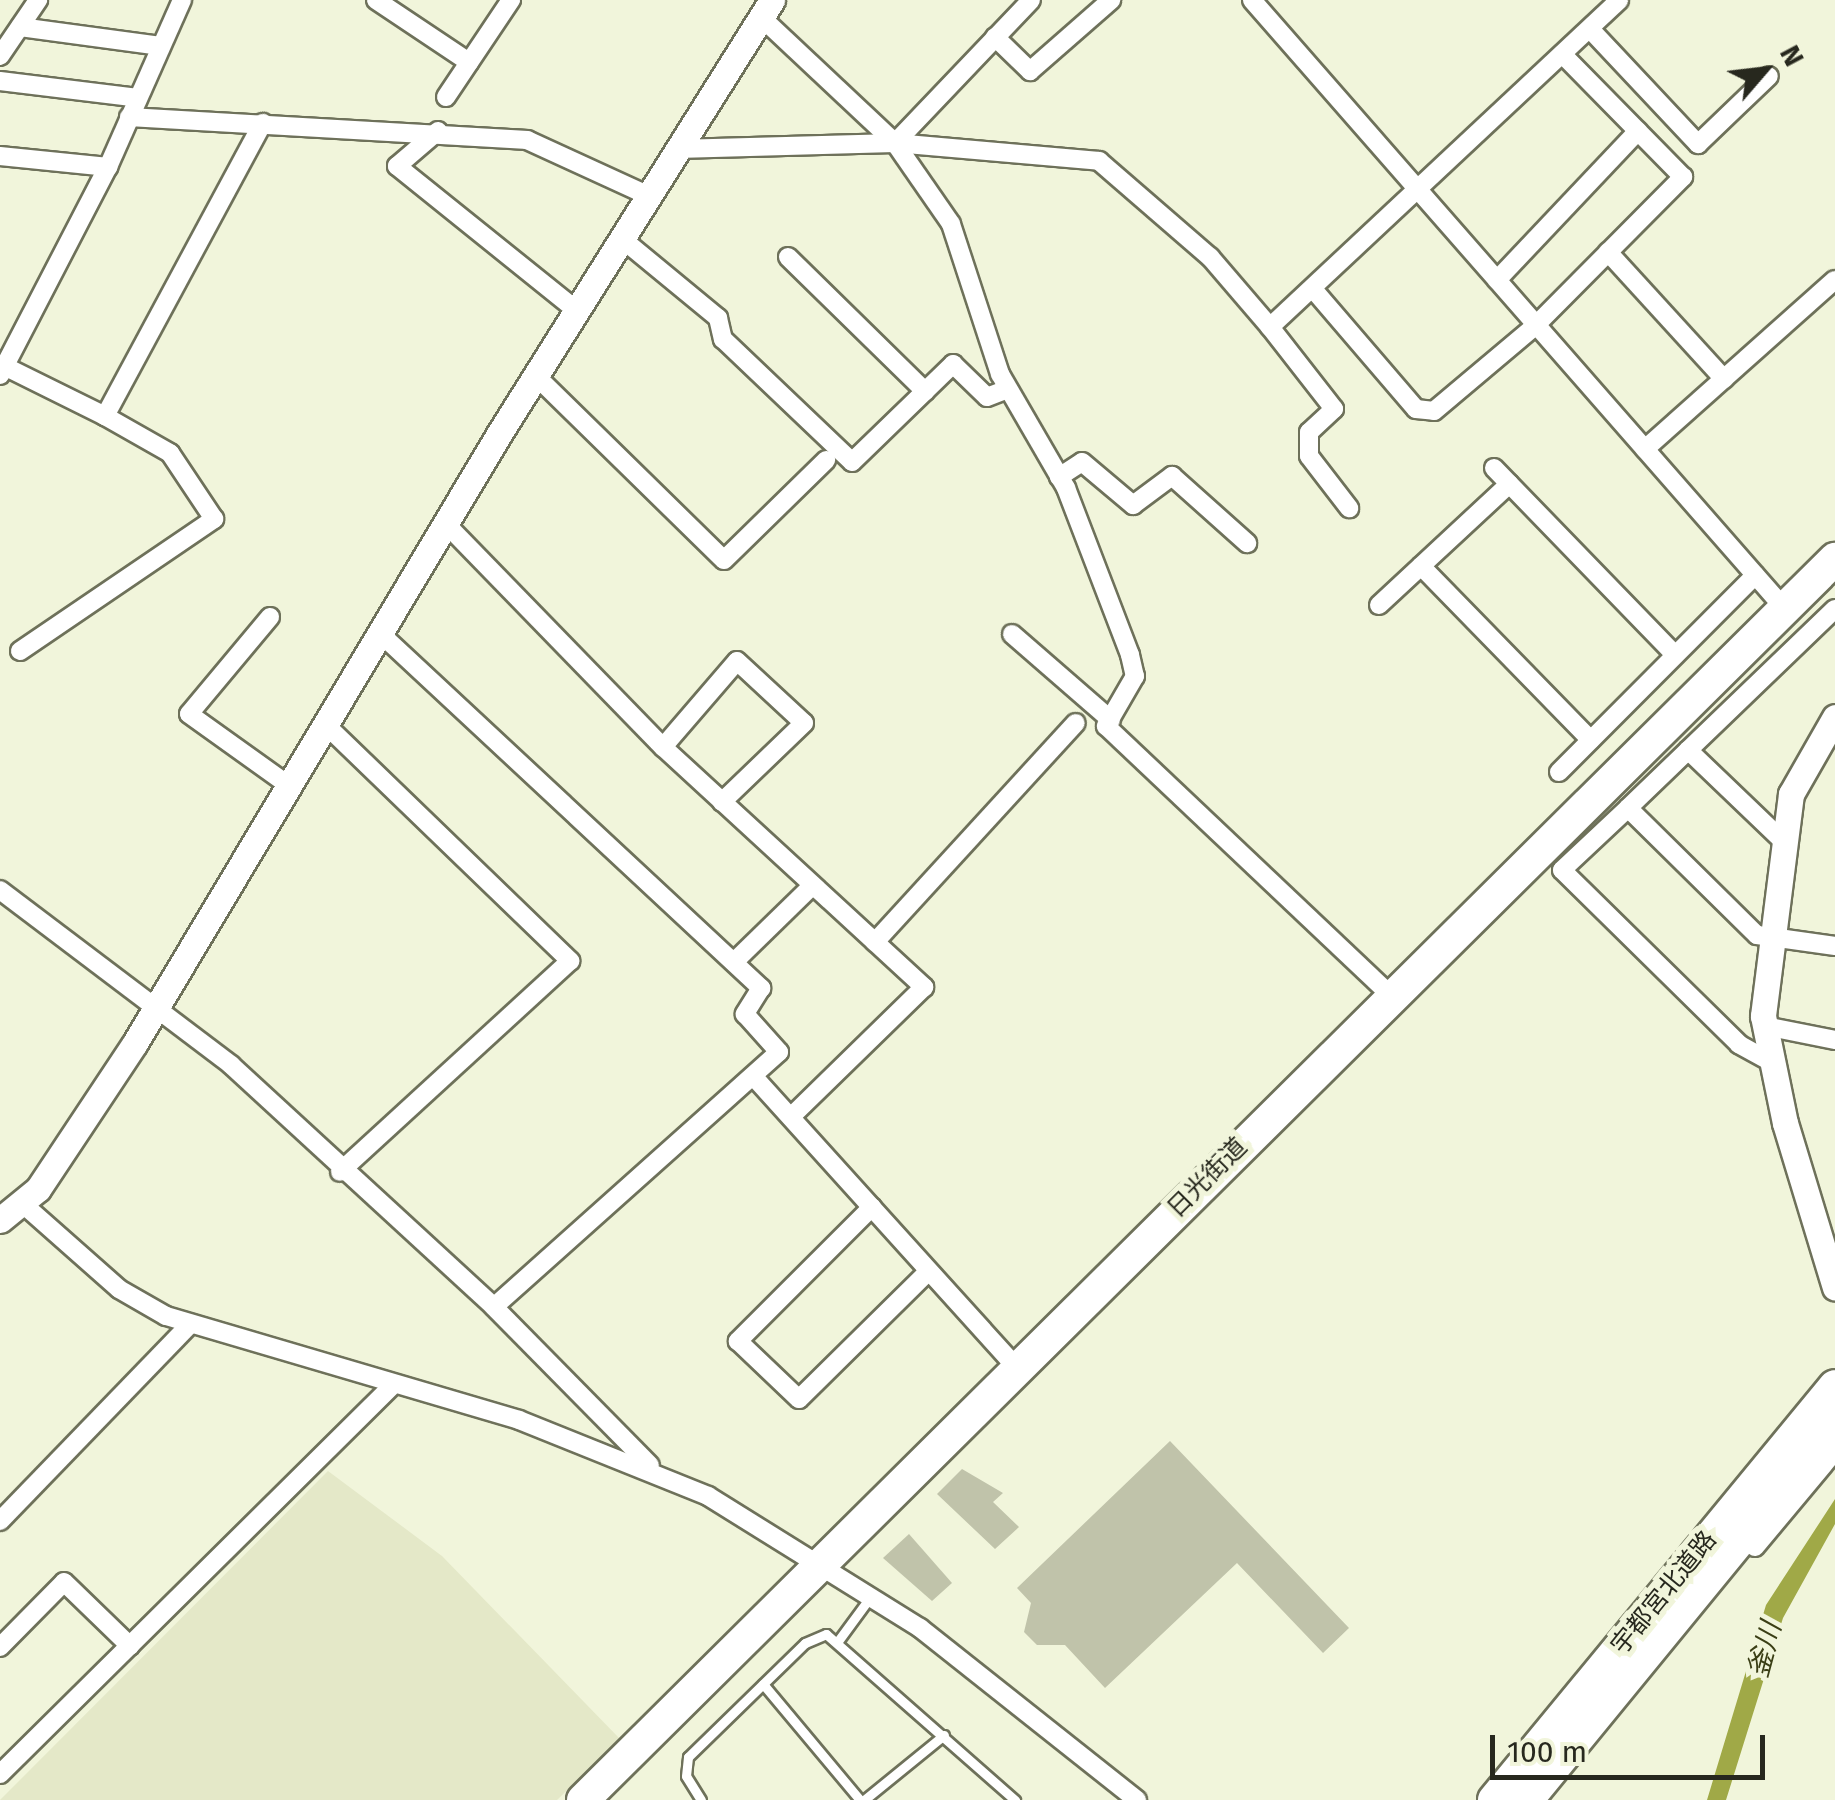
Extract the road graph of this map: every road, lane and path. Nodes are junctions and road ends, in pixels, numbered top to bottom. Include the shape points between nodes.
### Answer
1 (38, 0) edge
2 (172, 0) edge
3 (182, 0) edge
4 (511, 0) edge
5 (1031, 0) edge
6 (1111, 0) edge
7 (1252, 0) edge
8 (1619, 0) edge
9 (385, 2) edge
10 (766, 5) edge
11 (20, 27) junction
12 (170, 28) junction
13 (1590, 29) junction
14 (995, 37) junction
15 (162, 46) junction
16 (0, 56) edge
17 (1564, 56) junction
18 (469, 62) junction
19 (1768, 76) dead end
20 (0, 81) edge
21 (446, 97) dead end
22 (138, 98) junction
23 (130, 117) junction
24 (263, 122) junction
25 (438, 131) junction
26 (1638, 131) junction
27 (895, 143) junction
28 (677, 149) junction
29 (0, 156) edge
30 (108, 167) junction
31 (647, 194) junction
32 (1422, 194) junction
33 (620, 238) junction
34 (1608, 252) junction
35 (788, 257) dead end
36 (1497, 280) junction
37 (1835, 280) edge
38 (1313, 289) junction
39 (576, 310) junction
40 (1536, 325) junction
41 (1270, 328) junction
42 (2, 370) edge
43 (536, 376) junction
44 (1724, 379) junction
45 (1008, 389) junction
46 (925, 391) junction
47 (105, 416) junction
48 (1646, 449) junction
49 (826, 460) dead end
50 (1494, 468) dead end
51 (1059, 477) junction
52 (1509, 484) junction
53 (1349, 508) dead end
54 (447, 525) junction
55 (1247, 543) dead end
56 (1835, 559) edge
57 (1421, 566) junction
58 (1756, 575) junction
59 (1379, 605) dead end
60 (1785, 609) junction
61 (1835, 609) edge
62 (270, 617) dead end
63 (1012, 634) dead end
64 (383, 636) junction
65 (20, 651) dead end
66 (1676, 655) junction
67 (1835, 717) edge
68 (1111, 720) junction
69 (1076, 724) dead end
70 (328, 727) junction
71 (1591, 740) junction
72 (662, 748) junction
73 (1688, 750) junction
74 (1560, 772) dead end
75 (291, 787) junction
76 (722, 802) junction
77 (1628, 808) junction
78 (1783, 841) junction
79 (812, 886) junction
80 (0, 890) edge
81 (1773, 940) junction
82 (875, 942) junction
83 (1835, 946) edge
84 (734, 962) junction
85 (1392, 996) junction
86 (158, 1005) junction
87 (1765, 1026) junction
88 (1835, 1040) edge
89 (1770, 1062) junction
90 (754, 1077) junction
91 (791, 1118) junction
92 (340, 1172) junction
93 (23, 1204) junction
94 (872, 1206) junction
95 (0, 1220) edge
96 (1835, 1254) edge
97 (929, 1271) junction
98 (1832, 1284) edge
99 (494, 1307) junction
100 (190, 1324) junction
101 (1016, 1366) junction
102 (1835, 1372) edge
103 (392, 1386) junction
104 (1835, 1386) edge
105 (1835, 1424) edge
106 (1835, 1451) edge
107 (654, 1468) junction
108 (0, 1521) edge
109 (816, 1568) junction
110 (871, 1596) junction
111 (838, 1641) junction
112 (130, 1646) junction
113 (0, 1647) edge
114 (763, 1684) junction
115 (944, 1735) junction
116 (0, 1774) edge
117 (583, 1800) edge
118 (701, 1800) edge
119 (862, 1800) edge
120 (1014, 1800) edge
121 (1137, 1800) edge
122 (1482, 1800) edge
123 (1494, 1800) edge
124 (1527, 1800) edge
125 (1545, 1800) edge

1 - 11 street
2 - 12 street
3 - 12 street
4 - 18 street
5 - 14 street
6 - 14 street via 1030,71
7 - 32 street
8 - 13 street
9 - 18 street
10 - 27 street
10 - 28 street
11 - 15 street
11 - 16 street
12 - 15 street
13 - 17 street
13 - 19 street via 1698,144
14 - 27 street
15 - 22 street
17 - 26 street
17 - 32 street
18 - 21 street
20 - 22 street
22 - 23 street
23 - 24 street
23 - 30 street
24 - 25 street
24 - 47 street
25 - 31 street via 545,145
25 - 39 street via 397,166
26 - 34 street via 1684,177
26 - 36 street
27 - 28 street
27 - 41 street via 1099,160 1210,257
27 - 45 street via 952,224
28 - 31 street
29 - 30 street
30 - 42 street
31 - 33 street
32 - 36 street
32 - 38 street
33 - 39 street
33 - 46 street via 718,318 723,339 852,462
34 - 40 street
34 - 44 street
35 - 46 street
36 - 40 street
37 - 44 street
38 - 40 street via 1416,409 1434,411
38 - 41 street
39 - 43 street
40 - 48 street
41 - 53 street via 1334,409 1310,432 1309,456
42 - 47 street
43 - 49 street via 724,560
43 - 54 street
44 - 48 street
45 - 46 street via 986,397 953,364
45 - 51 street
47 - 65 street via 170,452 214,519
48 - 58 street
50 - 52 street
51 - 55 street via 1082,462 1133,505 1172,476
51 - 68 street via 1135,676
52 - 57 street
52 - 66 street
54 - 64 street
54 - 72 street
56 - 60 highway, 日光街道
57 - 59 street
57 - 71 street
58 - 60 street
58 - 66 street
60 - 85 highway, 日光街道
61 - 73 street
62 - 75 street via 189,714
63 - 68 street
64 - 70 street
64 - 84 street
66 - 71 street
67 - 78 street via 1791,794
68 - 85 street via 1106,726
69 - 82 street
70 - 75 street
70 - 92 street via 570,961
71 - 74 street
72 - 76 street
72 - 76 street via 737,661 804,723
73 - 77 street
73 - 78 street
75 - 86 street
76 - 79 street
77 - 81 street via 1746,925
77 - 89 street via 1562,870 1739,1044
78 - 81 street
79 - 82 street
79 - 84 street
80 - 86 street
81 - 83 street
81 - 87 street
82 - 91 street via 924,988
84 - 90 street via 761,988 745,1014 779,1052
85 - 101 highway, 日光街道
86 - 92 street
86 - 93 street
87 - 88 street
87 - 89 street
89 - 98 street
90 - 91 street
90 - 99 street
91 - 94 street
92 - 99 street
93 - 95 street
93 - 100 street via 119,1289
94 - 97 street
94 - 97 street via 738,1342 799,1399
96 - 98 street
97 - 101 street
99 - 107 street
100 - 103 street
100 - 108 street
101 - 109 highway, 日光街道
102 - 122 street
103 - 107 street via 519,1420
103 - 112 street
104 - 123 highway, 宇都宮北道路
105 - 124 highway, 宇都宮北道路
106 - 125 street
107 - 109 street
109 - 110 street
109 - 117 highway, 日光街道
110 - 111 lane
110 - 121 street
111 - 114 lane via 814,1637
111 - 115 lane
112 - 113 street via 64,1582
112 - 116 street
114 - 118 lane via 688,1757 686,1776
114 - 119 lane
115 - 119 lane
115 - 120 lane

